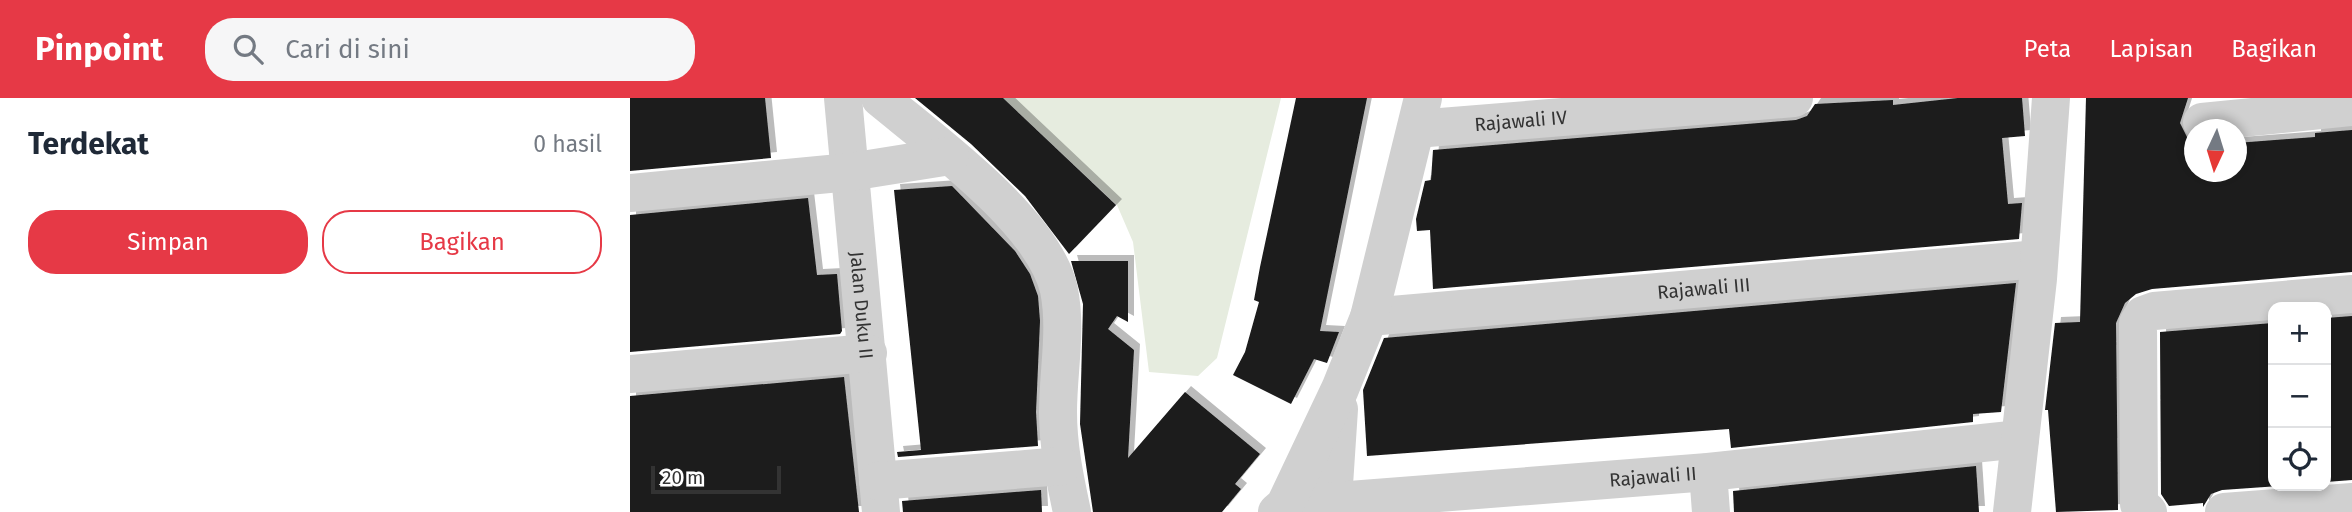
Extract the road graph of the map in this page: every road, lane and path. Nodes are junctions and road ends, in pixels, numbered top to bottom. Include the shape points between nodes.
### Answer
1 (843, 98) edge
2 (880, 98) edge
3 (1794, 98) edge
4 (2052, 98) edge
5 (2284, 106) edge
6 (2352, 107) edge
7 (1419, 114) edge
8 (2217, 119) edge
9 (950, 156) junction
10 (850, 172) junction
11 (630, 192) edge
12 (2039, 259) junction
13 (2352, 294) edge
14 (1369, 317) junction
15 (868, 353) junction
16 (630, 374) edge
17 (1340, 389) junction
18 (2020, 439) junction
19 (1708, 472) junction
20 (880, 496) edge
21 (1072, 497) edge
22 (1334, 500) junction
23 (2352, 502) edge
24 (1283, 510) edge
25 (1711, 512) edge
26 (2012, 512) edge
27 (2148, 512) edge
28 (2224, 512) edge

1 - 10 street, Jalan Duku II
2 - 9 street
3 - 7 street, Rajawali IV
4 - 12 street
5 - 6 street
5 - 8 street
7 - 14 street
9 - 10 street
9 - 21 street via 1037,243 1058,289 1062,330 1058,412
10 - 11 street
10 - 15 street, Jalan Duku II
12 - 14 street, Rajawali III
12 - 18 street
13 - 27 street via 2143,315 2137,323 2139,504
14 - 17 street
15 - 16 street
15 - 20 street, Jalan Duku II
17 - 22 street
17 - 24 street
18 - 19 street, Rajawali II
18 - 26 street
19 - 22 street, Rajawali II
19 - 25 street
20 - 21 street
22 - 24 street, Rajawali II
23 - 28 street

